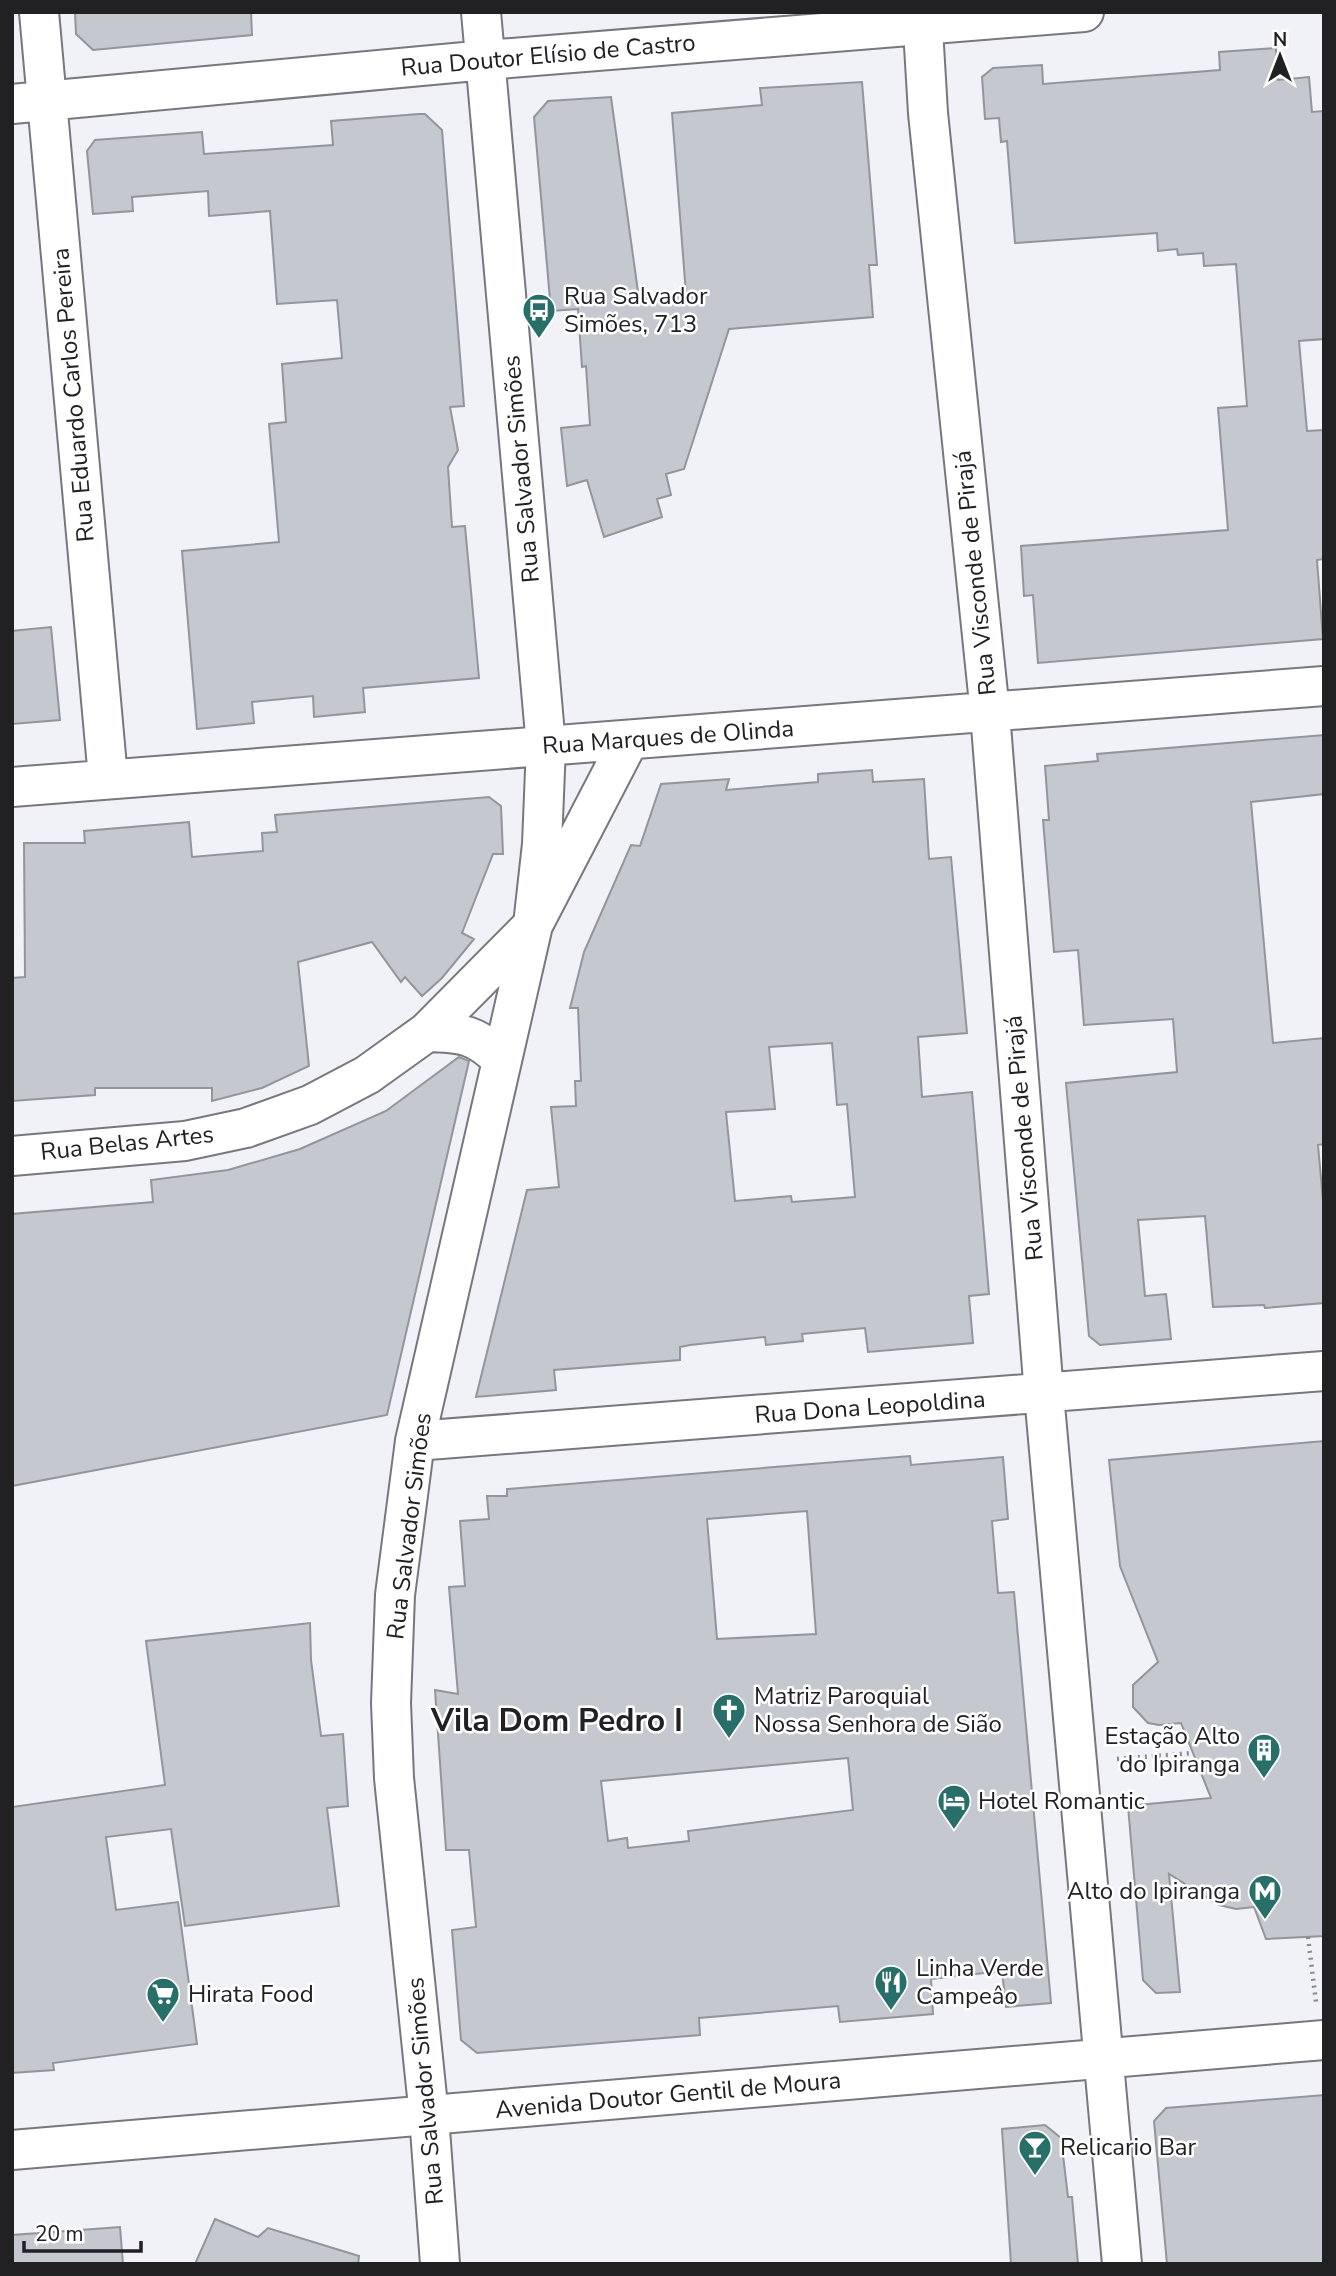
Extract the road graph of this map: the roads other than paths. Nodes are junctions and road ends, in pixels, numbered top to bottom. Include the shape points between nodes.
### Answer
1 (39, 12) edge
2 (481, 12) edge
3 (1084, 12) edge
4 (922, 18) edge
5 (486, 60) junction
6 (30, 102) edge
7 (1324, 686) edge
8 (990, 713) junction
9 (629, 740) junction
10 (546, 746) junction
11 (108, 779) junction
12 (12, 787) edge
13 (533, 925) junction
14 (426, 1032) junction
15 (502, 1060) junction
16 (12, 1156) edge
17 (1324, 1371) edge
18 (1044, 1394) junction
19 (415, 1441) junction
20 (1322, 2040) edge
21 (1105, 2059) junction
22 (429, 2116) junction
23 (12, 2150) edge
24 (440, 2264) edge
25 (1122, 2264) edge

1 - 6 street, Rua Eduardo Carlos Pereira
2 - 5 street, Rua Salvador Simões
3 - 4 street, Rua Doutor Elísio de Castro
4 - 5 street, Rua Doutor Elísio de Castro
4 - 8 street, Rua Visconde de Pirajá
5 - 6 street, Rua Doutor Elísio de Castro
5 - 10 street, Rua Salvador Simões
6 - 11 street, Rua Eduardo Carlos Pereira
7 - 8 street, Rua Marques de Olinda
8 - 9 street, Rua Marques de Olinda
8 - 18 street, Rua Visconde de Pirajá
9 - 10 street, Rua Marques de Olinda
9 - 13 street, Rua Salvador Simões
10 - 11 street, Rua Marques de Olinda
10 - 13 street, Rua Salvador Simões
11 - 12 street, Rua Marques de Olinda
13 - 14 street, Rua Belas Artes
13 - 15 street, Rua Salvador Simões
14 - 15 street via 472,1036
14 - 16 street, Rua Belas Artes via 367,1075 310,1105 246,1128 185,1141
15 - 19 street, Rua Salvador Simões
17 - 18 street, Rua Dona Leopoldina
18 - 19 street, Rua Dona Leopoldina
18 - 21 street, Rua Visconde de Pirajá
19 - 22 street, Rua Salvador Simões via 395,1595 391,1703 394,1778
20 - 21 street, Avenida Doutor Gentil de Moura
21 - 22 street, Avenida Doutor Gentil de Moura
21 - 25 street, Rua Visconde de Pirajá
22 - 23 street, Avenida Doutor Gentil de Moura
22 - 24 street, Rua Salvador Simões

